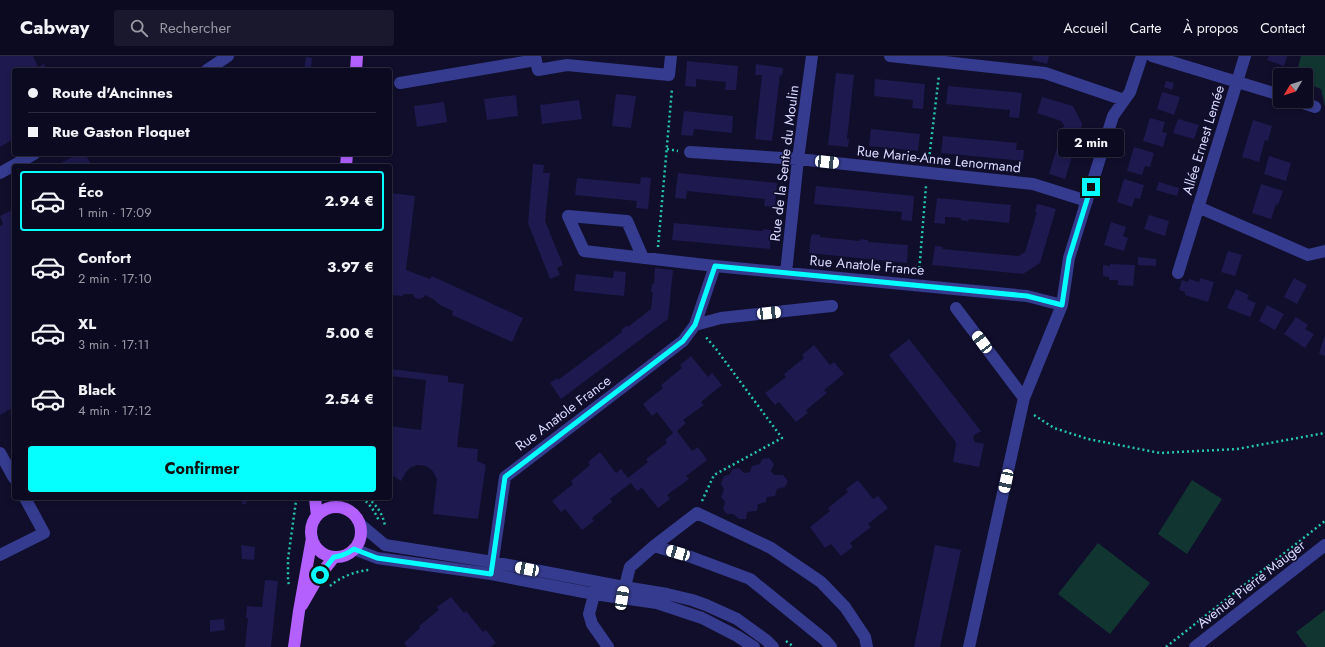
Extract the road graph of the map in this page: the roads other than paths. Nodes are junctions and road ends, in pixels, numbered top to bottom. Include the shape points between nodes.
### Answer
1 (228, 56) edge
2 (357, 56) edge
3 (671, 56) edge
4 (812, 56) edge
5 (890, 56) edge
6 (1142, 56) edge
7 (1152, 56) edge
8 (1245, 56) edge
9 (536, 62) edge
10 (210, 68) edge
11 (356, 68) edge
12 (1237, 82) junction
13 (400, 83) dead end
14 (1273, 94) edge
15 (1124, 100) junction
16 (690, 152) dead end
17 (30, 156) edge
18 (798, 158) junction
19 (15, 164) edge
20 (12, 166) edge
21 (0, 172) edge
22 (1087, 201) junction
23 (1198, 207) junction
24 (1325, 251) edge
25 (643, 258) junction
26 (715, 266) junction
27 (786, 273) junction
28 (1178, 273) dead end
29 (1062, 305) junction
30 (832, 306) dead end
31 (956, 308) dead end
32 (695, 325) junction
33 (1023, 402) junction
34 (0, 453) edge
35 (12, 474) edge
36 (26, 500) edge
37 (315, 500) edge
38 (336, 502) edge
39 (317, 516) junction
40 (360, 524) junction
41 (312, 538) junction
42 (1325, 545) edge
43 (654, 546) junction
44 (354, 549) junction
45 (0, 555) edge
46 (334, 557) junction
47 (492, 568) junction
48 (597, 581) junction
49 (623, 593) junction
50 (594, 594) junction
51 (298, 611) junction
52 (294, 647) edge
53 (608, 647) edge
54 (754, 647) edge
55 (773, 647) edge
56 (830, 647) edge
57 (867, 647) edge
58 (969, 647) edge
59 (1195, 647) edge

1 - 10 street
2 - 11 main road
3 - 9 street via 669,75
4 - 18 street, Rue de la Sente du Moulin
5 - 15 street via 1045,73
6 - 15 street via 1130,92
7 - 12 street
8 - 12 street, Allée Ernest Lemée
9 - 13 street
12 - 14 street
12 - 23 street, Allée Ernest Lemée
15 - 22 street via 1113,116
16 - 18 street, Rue Marie-Anne Lenormand
17 - 19 street
18 - 22 street, Rue Marie-Anne Lenormand via 1033,184
18 - 27 street, Rue de la Sente du Moulin
20 - 21 street
22 - 29 street via 1069,258
23 - 24 street, Allée Ernest Lemée via 1308,255
23 - 28 street, Allée Ernest Lemée
25 - 25 street via 627,221 568,216 584,251
25 - 26 street
26 - 27 street, Rue Anatole France
26 - 32 street, Rue Anatole France
27 - 29 street, Rue Anatole France via 1027,296
29 - 33 street
30 - 32 street via 721,318
31 - 33 street
32 - 47 street, Rue Anatole France via 683,341 505,477
33 - 58 street
34 - 35 street
36 - 45 street via 44,533
37 - 39 main road
38 - 39 main road
38 - 40 main road via 351,512
39 - 41 main road via 311,530
40 - 44 main road via 360,538
40 - 47 street via 385,545
41 - 46 main road via 320,551
41 - 51 main road
42 - 59 street, Avenue Pierre Mauger
43 - 49 street via 630,567
43 - 56 street via 750,579 825,640
43 - 57 street via 697,513 771,548 821,582 845,607 865,637
44 - 46 main road via 348,554
44 - 47 street via 377,558
46 - 51 main road
47 - 48 street
47 - 50 street
48 - 49 street
48 - 50 street
49 - 50 street
49 - 54 street via 702,618
49 - 55 street via 667,594 706,605 737,618
50 - 53 street via 589,614 592,624
51 - 52 main road

